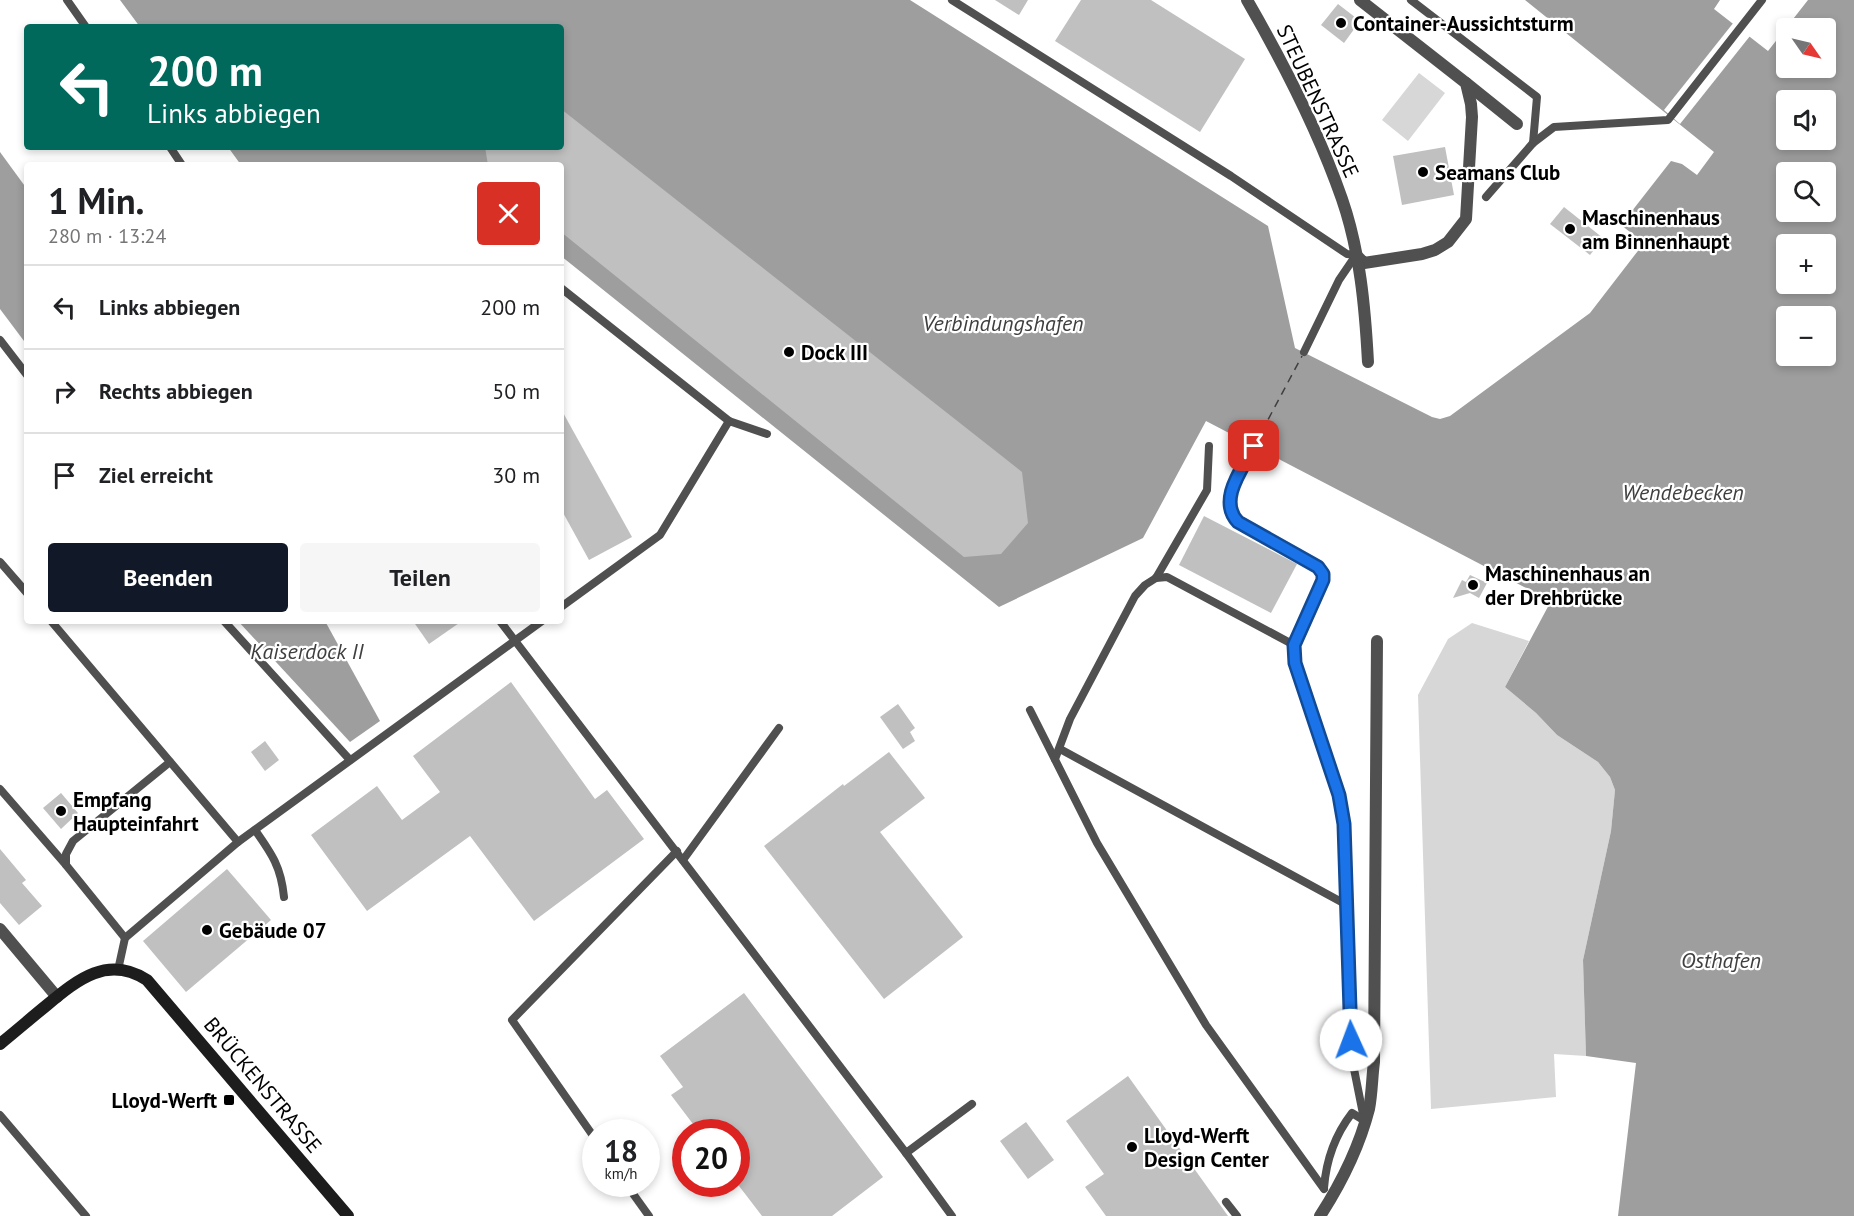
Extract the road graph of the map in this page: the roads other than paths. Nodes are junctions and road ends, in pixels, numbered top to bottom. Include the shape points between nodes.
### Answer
1 (67, 0) edge
2 (952, 0) edge
3 (1247, 0) edge
4 (1360, 0) edge
5 (1411, 0) edge
6 (1762, 0) edge
7 (84, 24) edge
8 (1466, 83) junction
9 (1517, 124) dead end
10 (1533, 143) junction
11 (1486, 197) dead end
12 (1356, 255) junction
13 (564, 290) edge
14 (0, 340) edge
15 (1304, 352) dead end
16 (1368, 362) dead end
17 (24, 371) edge
18 (729, 421) junction
19 (767, 434) dead end
20 (1209, 446) dead end
21 (1254, 446) dead end
22 (0, 562) edge
23 (1156, 578) junction
24 (24, 590) edge
25 (564, 605) edge
26 (54, 624) edge
27 (227, 624) edge
28 (502, 624) edge
29 (538, 624) edge
30 (1377, 641) dead end
31 (514, 642) junction
32 (1294, 645) junction
33 (1030, 710) dead end
34 (779, 728) dead end
35 (1060, 749) junction
36 (1055, 759) junction
37 (350, 760) junction
38 (170, 762) junction
39 (0, 789) edge
40 (255, 830) junction
41 (238, 842) junction
42 (677, 851) junction
43 (683, 860) junction
44 (66, 866) junction
45 (284, 897) dead end
46 (1347, 905) junction
47 (0, 929) edge
48 (125, 938) junction
49 (118, 970) junction
50 (57, 997) junction
51 (0, 1044) edge
52 (972, 1104) dead end
53 (0, 1115) edge
54 (582, 1120) edge
55 (1365, 1121) junction
56 (906, 1153) junction
57 (1327, 1194) junction
58 (635, 1197) edge
59 (1226, 1202) dead end
60 (86, 1216) edge
61 (348, 1216) edge
62 (649, 1216) edge
63 (951, 1216) edge
64 (1237, 1216) edge
65 (1320, 1216) edge

1 - 7 lane
2 - 12 lane via 1347,254
3 - 12 street, STEUBENSTRASSE via 1316,133 1342,201
4 - 8 street
5 - 10 lane via 1537,97
6 - 10 lane via 1668,120 1554,127
8 - 9 street
8 - 12 street via 1472,117 1466,219 1448,242 1428,252 1364,263
10 - 11 lane
12 - 15 lane via 1339,280
12 - 16 street, STEUBENSTRASSE via 1365,305
13 - 18 lane
14 - 17 lane
18 - 19 lane
18 - 25 lane via 660,535
20 - 23 lane via 1207,490
21 - 32 lane via 1230,494 1231,515 1318,567 1323,574
22 - 24 lane
23 - 32 lane via 1167,577
23 - 35 lane via 1135,596 1070,719
26 - 38 lane
27 - 37 lane
28 - 31 lane
29 - 31 lane
30 - 55 street via 1374,1062
31 - 37 lane
31 - 42 lane
32 - 46 lane via 1295,663 1339,795
33 - 36 lane
34 - 43 lane
35 - 36 lane
35 - 46 lane
36 - 57 lane via 1097,843 1206,1024
37 - 40 lane
38 - 41 lane
38 - 44 lane via 73,841 66,854
39 - 44 lane
40 - 41 lane
40 - 45 lane via 274,856 282,876
41 - 48 lane
42 - 43 lane
42 - 54 lane via 512,1020
43 - 56 lane
44 - 48 lane
46 - 55 lane via 1352,1059
47 - 50 street
48 - 49 lane
49 - 50 main road via 87,976
49 - 61 main road, BRÜCKENSTRASSE via 147,980
50 - 51 main road
52 - 56 lane
53 - 60 lane
55 - 57 street via 1357,1148
55 - 57 lane via 1352,1113 1340,1129 1325,1169
56 - 63 lane
57 - 65 street
58 - 62 lane
59 - 64 lane

